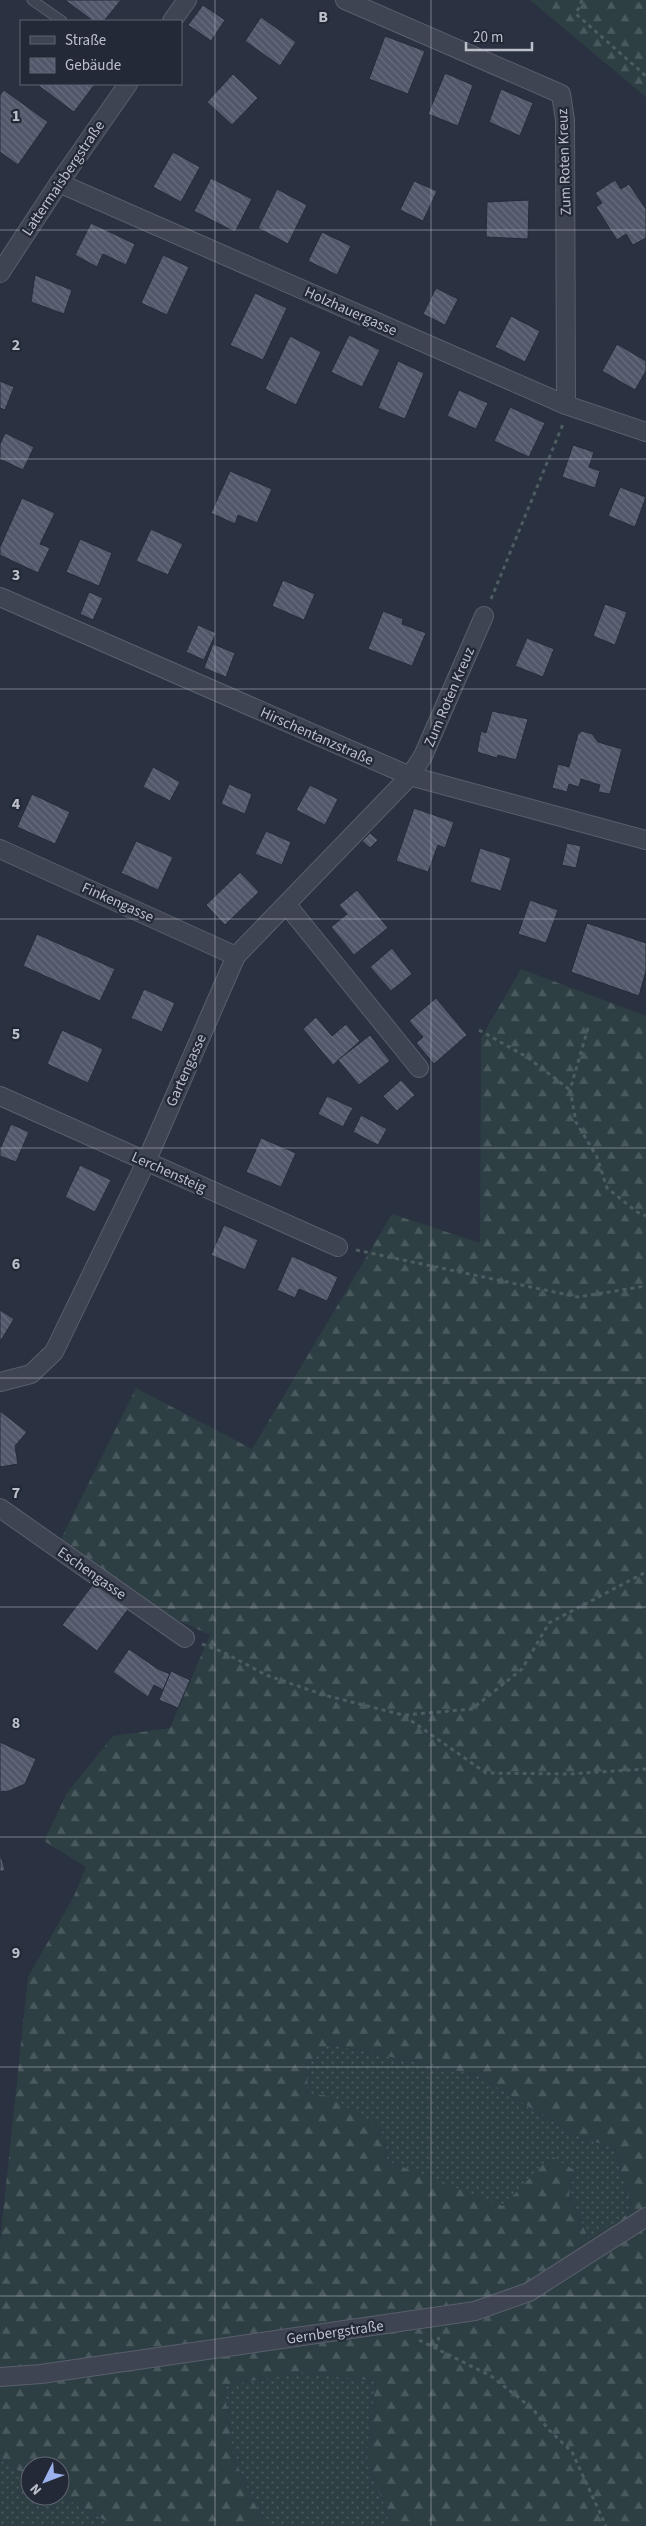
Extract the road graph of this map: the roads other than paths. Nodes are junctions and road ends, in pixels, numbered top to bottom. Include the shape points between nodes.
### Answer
1 (32, 0) edge
2 (187, 0) edge
3 (345, 0) edge
4 (61, 20) edge
5 (173, 20) edge
6 (127, 85) edge
7 (59, 183) junction
8 (1, 270) edge
9 (566, 405) junction
10 (646, 432) edge
11 (0, 597) edge
12 (484, 616) road end
13 (410, 776) junction
14 (646, 840) edge
15 (0, 849) edge
16 (288, 905) junction
17 (236, 956) junction
18 (419, 1068) dead end
19 (0, 1096) edge
20 (146, 1162) junction
21 (338, 1247) road end
22 (0, 1382) edge
23 (0, 1508) edge
24 (185, 1638) road end
25 (646, 2217) edge
26 (0, 2377) edge

1 - 4 lane
2 - 5 street
3 - 9 street, Zum Roten Kreuz via 560,94 565,120
6 - 7 street, Lattermaisbergstraße
7 - 8 street, Lattermaisbergstraße
7 - 9 street, Holzhauergasse
9 - 10 street, Holzhauergasse
11 - 13 street, Hirschentanzstraße
12 - 13 street, Zum Roten Kreuz via 424,756
13 - 14 street, Hirschentanzstraße
13 - 16 street, Gartengasse
15 - 17 street, Finkengasse
16 - 17 street, Gartengasse
16 - 18 street
17 - 20 street, Gartengasse
19 - 20 street, Lerchensteig
20 - 21 street, Lerchensteig
20 - 22 street, Gartengasse via 54,1352 31,1374
23 - 24 street, Eschengasse
25 - 26 street, Gernbergstraße via 529,2292 475,2311 40,2374

